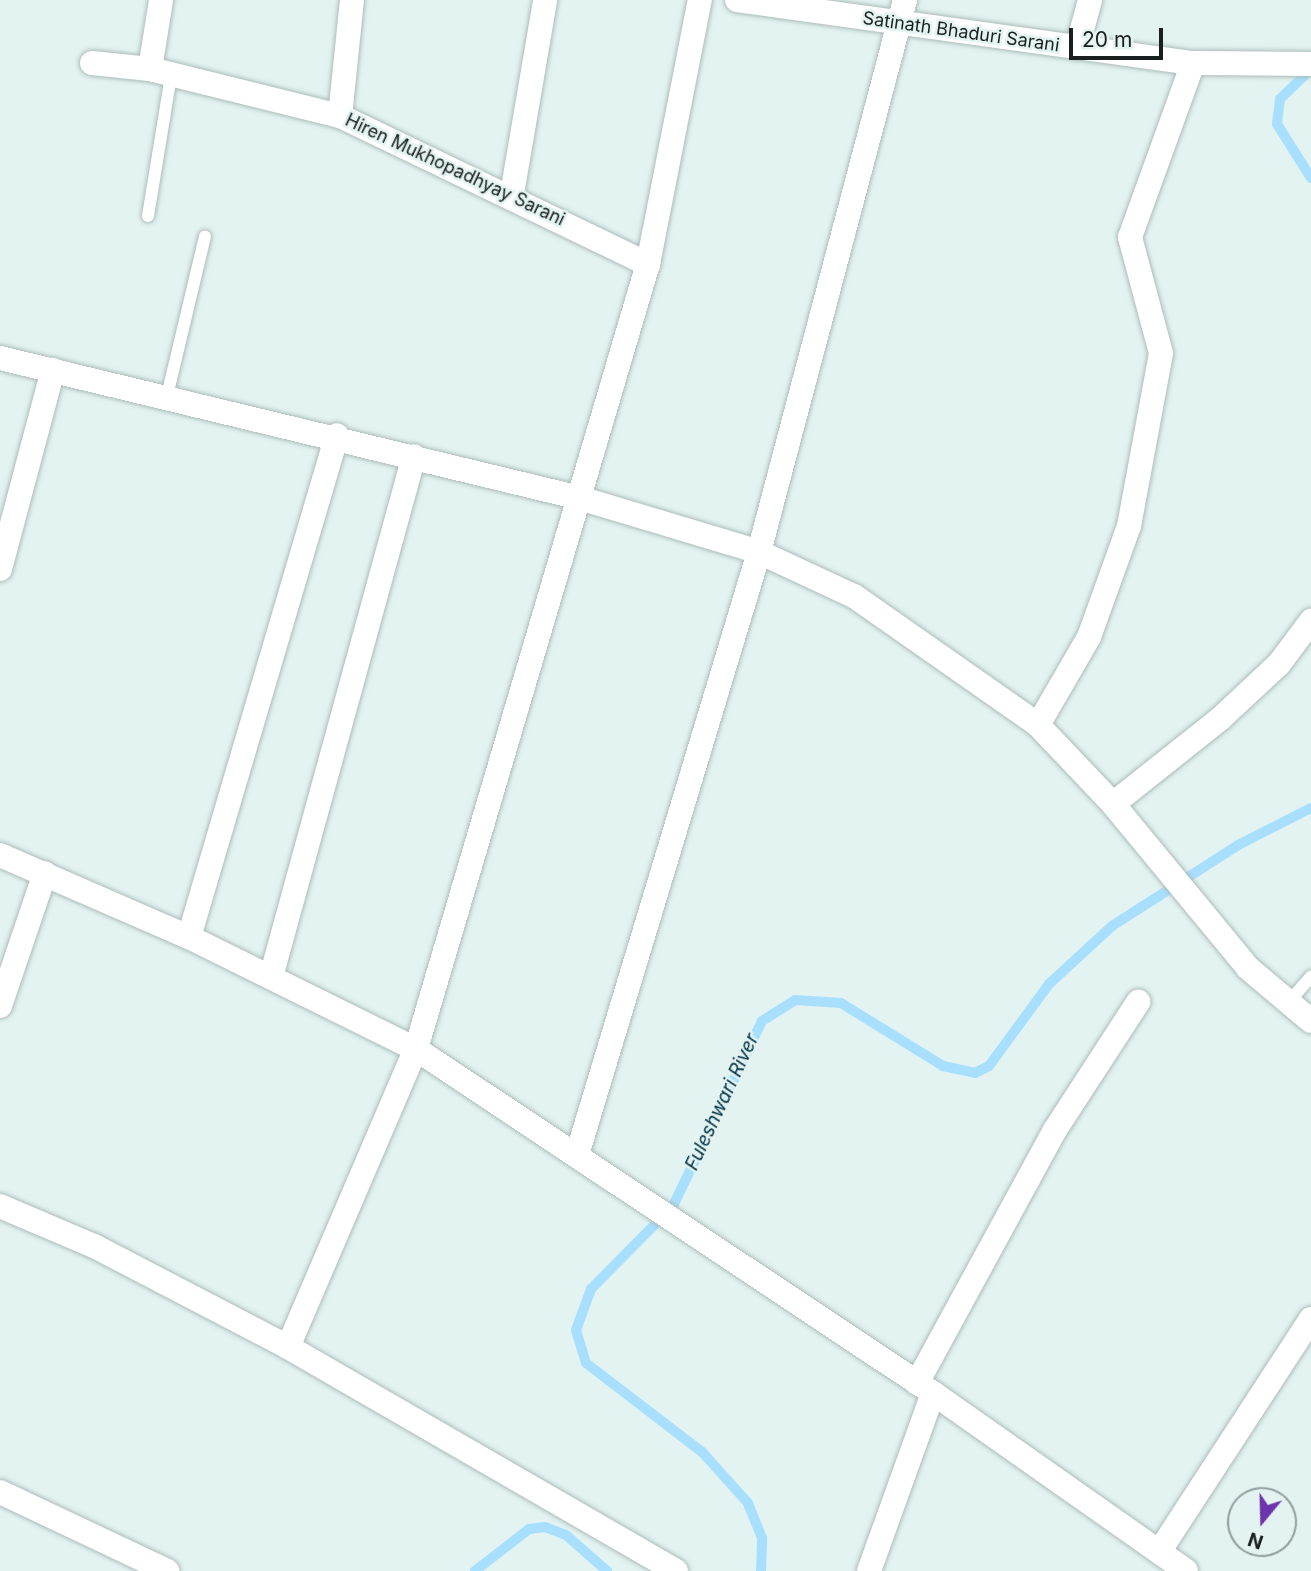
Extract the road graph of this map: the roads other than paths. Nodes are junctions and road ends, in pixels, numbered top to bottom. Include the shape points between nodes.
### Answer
1 (161, 0) edge
2 (352, 0) edge
3 (545, 0) edge
4 (700, 0) edge
5 (737, 0) edge
6 (905, 0) edge
7 (1090, 0) edge
8 (900, 24) junction
9 (1077, 48) junction
10 (92, 62) dead end
11 (1193, 63) junction
12 (1301, 63) edge
13 (161, 72) junction
14 (341, 116) junction
15 (512, 194) junction
16 (148, 216) dead end
17 (205, 236) dead end
18 (648, 264) junction
19 (0, 358) edge
20 (53, 370) junction
21 (167, 396) junction
22 (337, 435) junction
23 (414, 456) junction
24 (576, 497) junction
25 (759, 552) junction
26 (0, 569) edge
27 (1311, 621) edge
28 (1038, 725) junction
29 (1113, 804) junction
30 (0, 855) edge
31 (45, 873) junction
32 (189, 937) junction
33 (271, 977) junction
34 (1311, 977) edge
35 (1139, 1002) dead end
36 (1287, 1004) junction
37 (0, 1006) edge
38 (1311, 1021) edge
39 (416, 1049) junction
40 (577, 1155) junction
41 (0, 1206) edge
42 (1311, 1319) edge
43 (288, 1347) junction
44 (925, 1388) junction
45 (0, 1492) edge
46 (1159, 1552) junction
47 (663, 1567) edge
48 (167, 1571) edge
49 (869, 1571) edge
50 (1186, 1571) edge

1 - 13 street
2 - 14 street
3 - 15 street
4 - 18 street
5 - 8 street, Satinath Bhaduri Sarani
6 - 8 street
7 - 9 street
8 - 9 street, Satinath Bhaduri Sarani
8 - 25 street
9 - 11 street, Satinath Bhaduri Sarani
10 - 13 street, Hiren Mukhopadhyay Sarani
11 - 12 street, Satinath Bhaduri Sarani
11 - 28 street via 1130,237 1161,353 1129,526 1089,637
13 - 14 street, Hiren Mukhopadhyay Sarani
13 - 16 lane
14 - 15 street, Hiren Mukhopadhyay Sarani
15 - 18 street, Hiren Mukhopadhyay Sarani
17 - 21 lane
18 - 24 street
19 - 20 street
20 - 21 street
20 - 26 street
21 - 22 street
22 - 23 street
22 - 32 street
23 - 24 street
23 - 33 street
24 - 25 street
24 - 39 street
25 - 28 street via 854,596
25 - 40 street
27 - 29 street via 1279,664 1222,718
28 - 29 street
29 - 36 street via 1208,924
30 - 31 street
31 - 32 street
31 - 37 street
32 - 33 street
33 - 39 street
34 - 36 lane
35 - 44 street via 1055,1130
36 - 38 street
39 - 40 street
39 - 43 street
40 - 44 street
41 - 43 street via 94,1246
42 - 46 street
43 - 47 street
44 - 46 street
44 - 49 street
45 - 48 street
46 - 50 street

